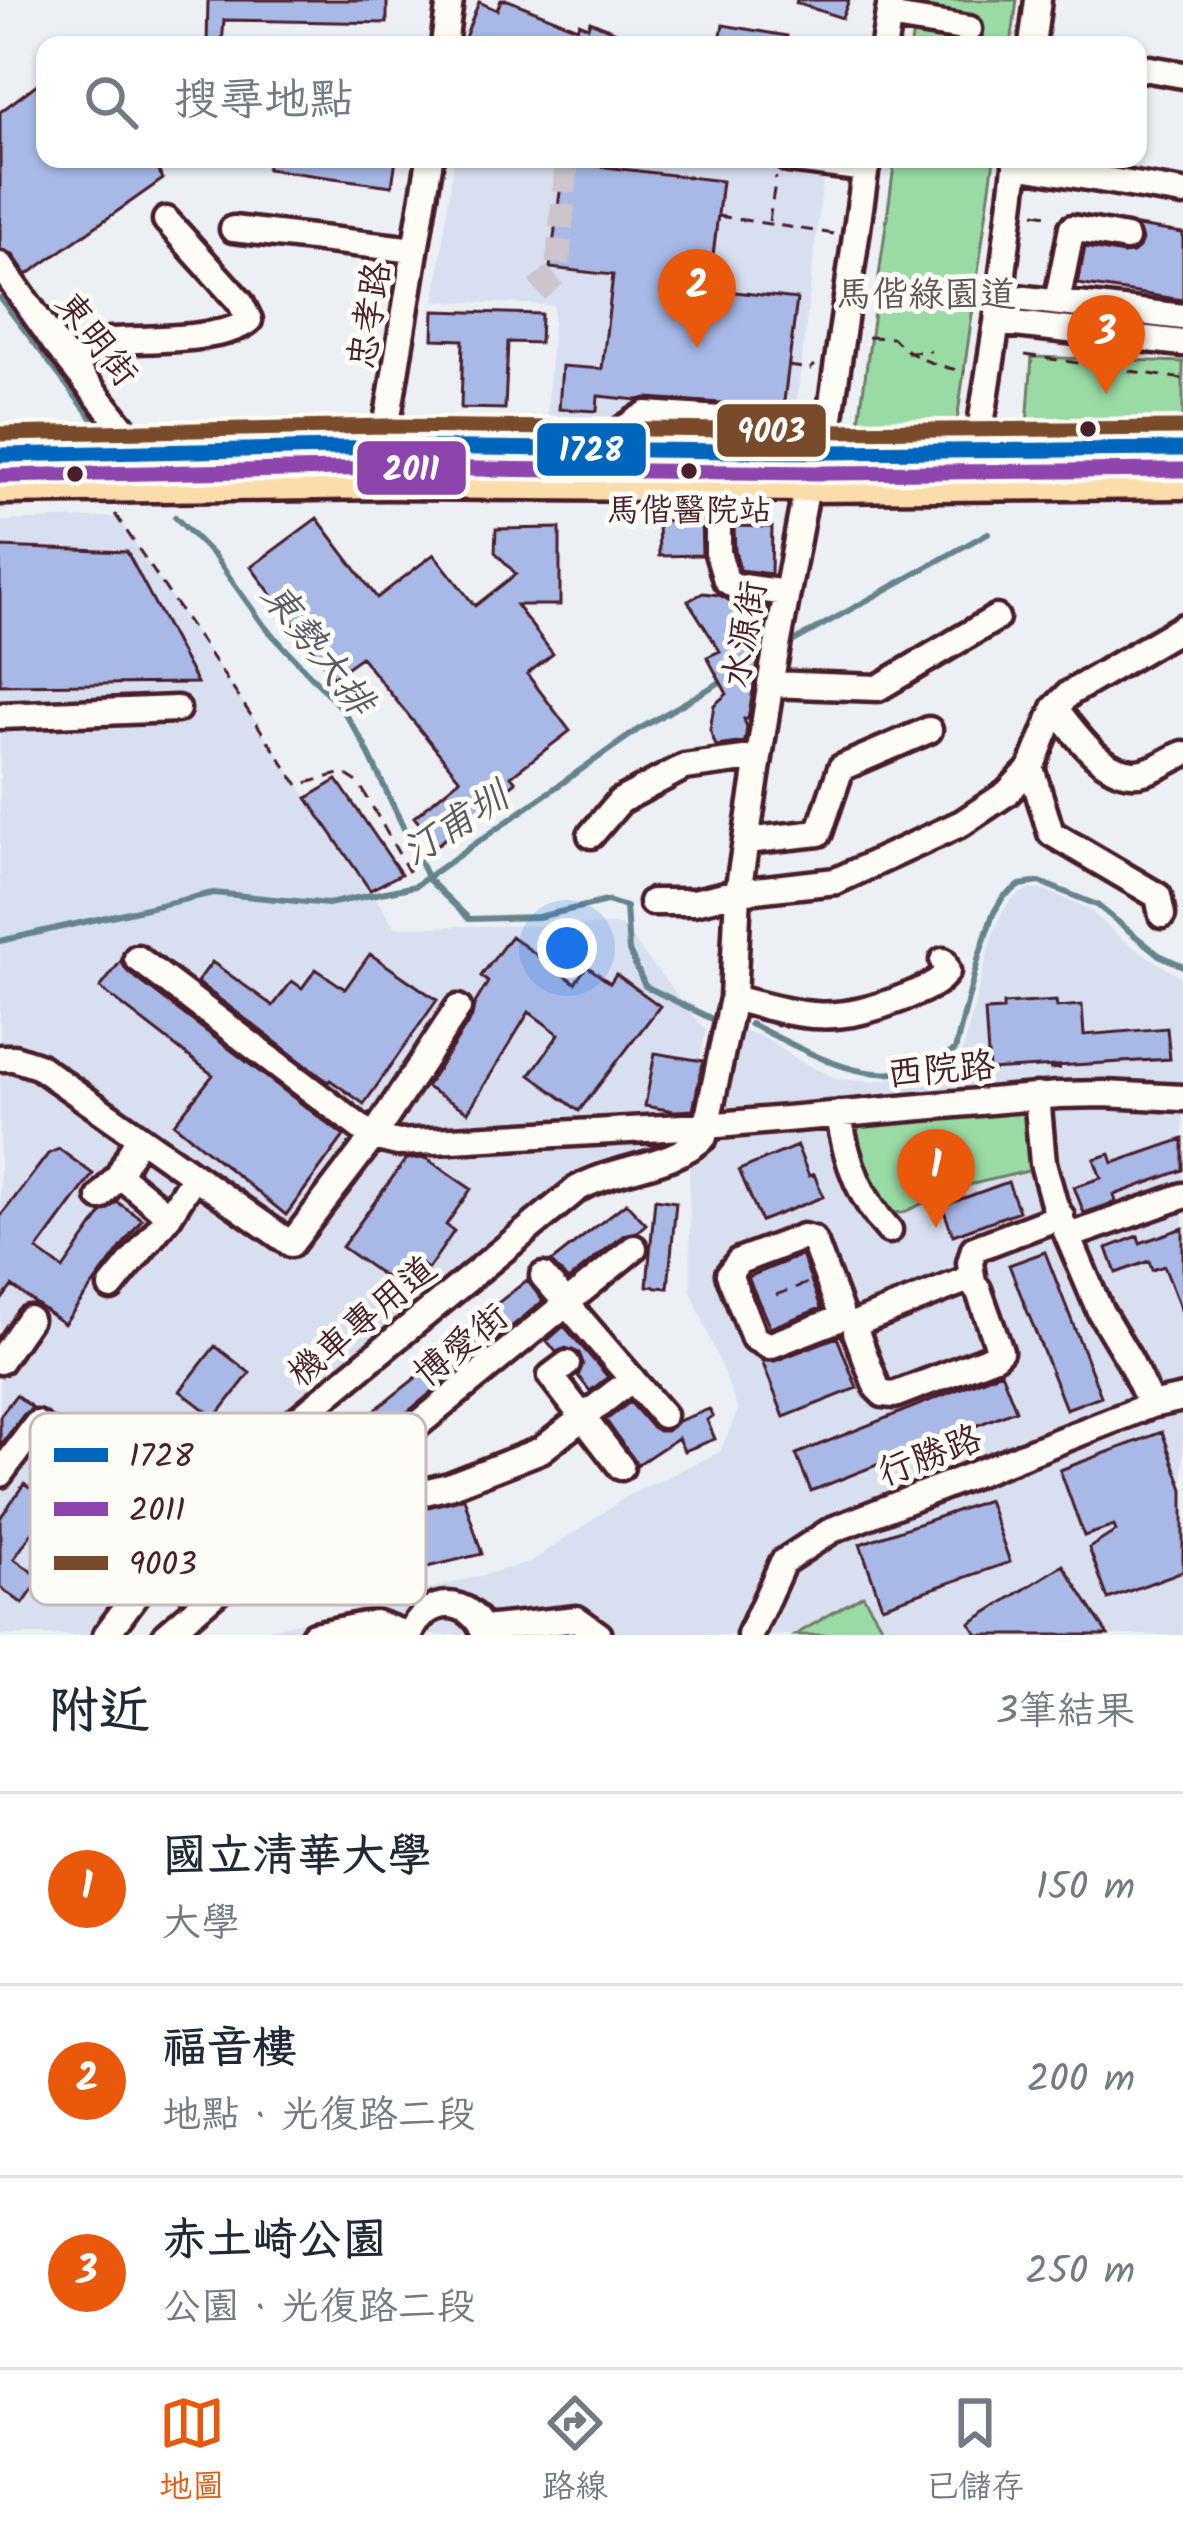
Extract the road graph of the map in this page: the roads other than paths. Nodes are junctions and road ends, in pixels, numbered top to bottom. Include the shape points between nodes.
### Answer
1 (450, 0) edge
2 (1039, 0) edge
3 (898, 6) edge
4 (969, 29) dead end
5 (445, 36) edge
6 (887, 36) edge
7 (896, 36) edge
8 (1033, 36) edge
9 (1147, 69) edge
10 (1183, 75) edge
11 (429, 168) edge
12 (870, 168) edge
13 (1016, 168) edge
14 (1049, 168) edge
15 (1183, 193) edge
16 (166, 220) dead end
17 (233, 229) dead end
18 (1126, 238) dead end
19 (416, 250) junction
20 (0, 265) edge
21 (1058, 302) junction
22 (999, 309) junction
23 (1183, 316) edge
24 (1183, 344) edge
25 (74, 367) junction
26 (387, 447) junction
27 (1183, 449) edge
28 (977, 450) junction
29 (142, 452) junction
30 (825, 452) junction
31 (0, 455) edge
32 (386, 482) junction
33 (1183, 483) edge
34 (711, 485) junction
35 (807, 486) junction
36 (0, 488) edge
37 (712, 583) dead end
38 (787, 593) junction
39 (996, 617) dead end
40 (1183, 627) edge
41 (770, 684) junction
42 (1055, 708) junction
43 (177, 709) dead end
44 (0, 716) edge
45 (929, 730) dead end
46 (1183, 754) edge
47 (759, 757) junction
48 (1031, 768) junction
49 (591, 836) dead end
50 (746, 841) junction
51 (738, 892) junction
52 (652, 902) dead end
53 (1162, 915) dead end
54 (137, 958) dead end
55 (943, 961) dead end
56 (733, 998) junction
57 (458, 1008) dead end
58 (0, 1058) edge
59 (1037, 1096) junction
60 (1183, 1098) edge
61 (839, 1114) junction
62 (706, 1126) junction
63 (373, 1137) junction
64 (138, 1138) junction
65 (119, 1175) junction
66 (194, 1175) junction
67 (1183, 1196) edge
68 (100, 1197) dead end
69 (169, 1216) junction
70 (1065, 1226) junction
71 (889, 1230) dead end
72 (634, 1248) dead end
73 (826, 1275) joint
74 (544, 1276) dead end
75 (973, 1283) junction
76 (111, 1287) dead end
77 (567, 1303) junction
78 (29, 1319) dead end
79 (0, 1361) edge
80 (567, 1364) dead end
81 (632, 1379) junction
82 (1183, 1398) edge
83 (1151, 1405) junction
84 (306, 1413) edge
85 (663, 1414) dead end
86 (426, 1417) edge
87 (584, 1418) junction
88 (30, 1433) edge
89 (621, 1467) dead end
90 (0, 1474) edge
91 (426, 1492) edge
92 (128, 1605) edge
93 (201, 1605) edge
94 (484, 1632) edge
95 (106, 1635) edge
96 (166, 1635) edge
97 (314, 1635) edge
98 (409, 1635) edge
99 (599, 1635) edge
100 (750, 1635) edge

1 - 5 street
2 - 8 street
3 - 4 street
3 - 6 street
3 - 7 street
9 - 10 street
11 - 19 street, 忠孝路
12 - 30 street, 水源街
13 - 22 street
14 - 15 street
16 - 25 street via 249,320 226,332 110,341
17 - 19 street
18 - 21 street via 1072,229
19 - 26 street, 忠孝路
20 - 25 street, 東明街
21 - 22 street
21 - 23 street
22 - 24 street
22 - 28 street
25 - 29 street, 東明街
26 - 29 main road
26 - 30 main road
26 - 32 street, 忠孝路
27 - 28 main road
28 - 30 main road
29 - 31 main road
30 - 35 street, 水源街
32 - 34 main road
32 - 36 main road
33 - 35 main road
34 - 35 main road
34 - 37 street
34 - 38 street via 726,580
35 - 38 street, 水源街
38 - 41 street, 水源街
39 - 41 street via 878,688
40 - 42 street
41 - 47 street, 水源街
42 - 46 street via 1096,755 1127,773
42 - 48 street
43 - 44 street
45 - 50 street via 841,768 819,833
47 - 49 street via 684,767 620,801
47 - 50 street, 水源街
48 - 51 street via 962,823 836,881
48 - 53 street via 1051,832 1158,896
50 - 51 street, 水源街
51 - 52 street
51 - 56 street, 水源街
54 - 63 street
55 - 56 street via 943,978 915,993 829,1017
56 - 62 street, 水源街
57 - 63 street
58 - 64 street via 38,1066
59 - 60 street, 西院路
59 - 61 street, 西院路
59 - 70 street via 1043,1162
61 - 62 street, 西院路
61 - 71 street via 853,1171
62 - 63 street, 西院路 via 398,1143
62 - 84 street, 機車專用道 via 687,1153 577,1189
63 - 66 street via 291,1244
64 - 65 street
64 - 66 street
65 - 68 street
65 - 69 street
66 - 69 street
67 - 70 street
69 - 76 street
70 - 75 street via 974,1249
70 - 83 street
72 - 77 street, 博愛街
73 - 73 street via 812,1239 802,1237 739,1261 729,1274 754,1338 769,1346 836,1320
74 - 77 street
75 - 75 street via 857,1323 883,1394 1000,1351
77 - 81 street
77 - 86 street, 博愛街
78 - 79 street
80 - 87 street via 550,1376
81 - 85 street
81 - 87 street
82 - 83 street, 行勝路
83 - 100 street, 行勝路 via 832,1530 783,1562
87 - 89 street
87 - 91 street via 541,1450
88 - 90 street
92 - 95 street, 機車專用道
93 - 96 street, 博愛街
94 - 98 street via 469,1611 445,1605 422,1615
94 - 99 street via 577,1618
97 - 98 street via 375,1624

